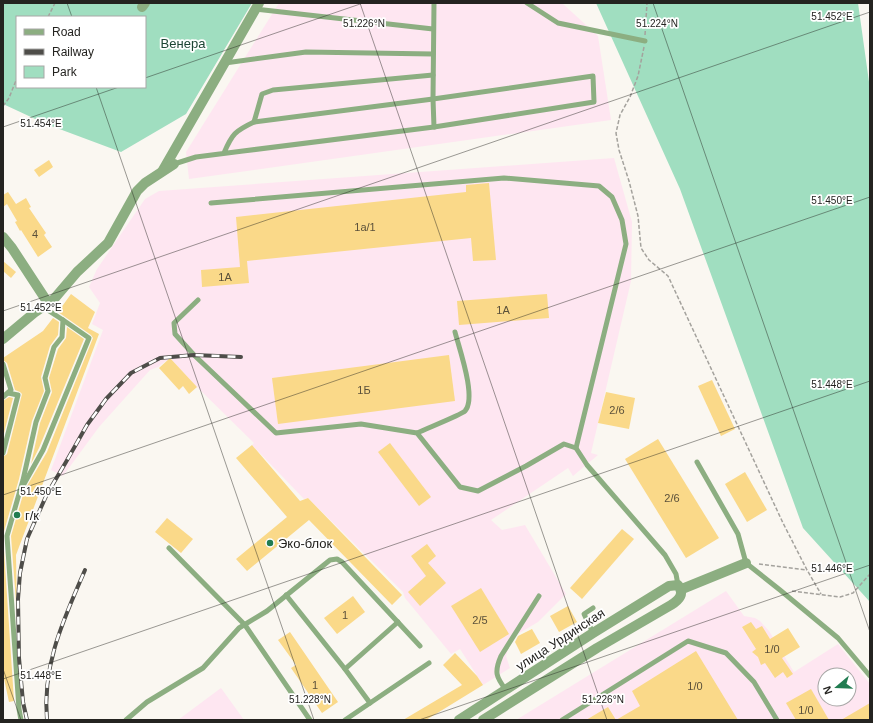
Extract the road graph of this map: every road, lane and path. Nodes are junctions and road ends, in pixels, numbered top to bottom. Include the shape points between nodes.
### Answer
1 (55, 3) edge
2 (434, 3) edge
3 (527, 3) edge
4 (647, 3) edge
5 (257, 6) edge
6 (48, 16) edge
7 (433, 29) junction
8 (645, 41) junction
9 (433, 54) junction
10 (224, 63) junction
11 (433, 75) junction
12 (16, 80) edge
13 (433, 99) junction
14 (3, 106) edge
15 (254, 122) junction
16 (434, 127) junction
17 (224, 153) junction
18 (174, 164) joint
19 (162, 172) junction
20 (211, 204) dead end
21 (3, 237) edge
22 (198, 300) dead end
23 (45, 305) junction
24 (62, 320) junction
25 (455, 332) dead end
26 (3, 339) edge
27 (3, 364) edge
28 (8, 393) junction
29 (3, 397) edge
30 (417, 433) junction
31 (576, 448) junction
32 (3, 453) edge
33 (698, 462) dead end
34 (19, 494) junction
35 (169, 548) dead end
36 (746, 563) junction
37 (807, 570) junction
38 (870, 574) edge
39 (680, 587) junction
40 (780, 590) junction
41 (821, 594) junction
42 (286, 595) junction
43 (539, 596) dead end
44 (593, 608) dead end
45 (398, 622) junction
46 (245, 625) junction
47 (593, 633) junction
48 (420, 646) dead end
49 (429, 663) dead end
50 (345, 669) junction
51 (870, 676) edge
52 (506, 690) junction
53 (370, 703) junction
54 (21, 720) edge
55 (126, 720) edge
56 (310, 720) edge
57 (345, 720) edge
58 (459, 720) edge
59 (483, 720) edge
60 (562, 720) edge
61 (777, 720) edge

1 - 6 path
2 - 7 lane
3 - 8 lane via 558,23
4 - 8 path
5 - 7 lane
5 - 10 street
7 - 9 lane
8 - 37 path via 638,76 620,115 616,133 618,150 638,216 641,248 649,260 668,276
9 - 10 lane via 306,52
9 - 11 lane
10 - 19 street
11 - 13 lane
11 - 15 lane via 273,90 262,94
12 - 14 path
13 - 15 lane
13 - 16 lane
13 - 16 lane via 593,76 594,102
15 - 17 lane via 239,129 230,138
16 - 17 lane
17 - 18 lane via 196,156
18 - 19 street
19 - 23 street via 137,191 108,243 77,272 54,299
20 - 31 lane via 504,178 599,186 612,197 622,220 626,244
21 - 23 street
22 - 30 lane via 174,323 174,334 276,433 361,424
23 - 24 lane
23 - 26 street
24 - 34 lane via 62,337 54,347 45,378 48,391 36,422
24 - 34 lane via 89,338 43,450
25 - 30 lane via 470,402 465,411
27 - 28 lane via 11,390
28 - 29 lane
28 - 32 lane via 18,395
30 - 31 lane via 460,487 478,491 564,444
31 - 39 lane via 587,465 665,555
33 - 36 lane via 738,534
34 - 54 lane via 6,536
35 - 46 lane
36 - 37 path
36 - 39 street, улица Урдинская
36 - 40 lane
37 - 41 path
38 - 41 path via 854,593 840,597
39 - 47 street, улица Урдинская via 669,586
39 - 59 street via 680,598 671,605
40 - 41 path
40 - 51 lane via 838,638
42 - 45 lane via 330,560 337,559
42 - 46 lane
42 - 50 lane
43 - 52 lane via 500,656 496,667 498,679
44 - 47 lane via 584,614
45 - 48 lane
45 - 50 lane
46 - 55 lane via 239,628 203,668 147,702
46 - 56 lane
47 - 52 street, улица Урдинская
49 - 53 lane
50 - 53 lane
52 - 58 street, улица Урдинская
53 - 57 lane
60 - 61 lane via 688,641 726,653 754,682

